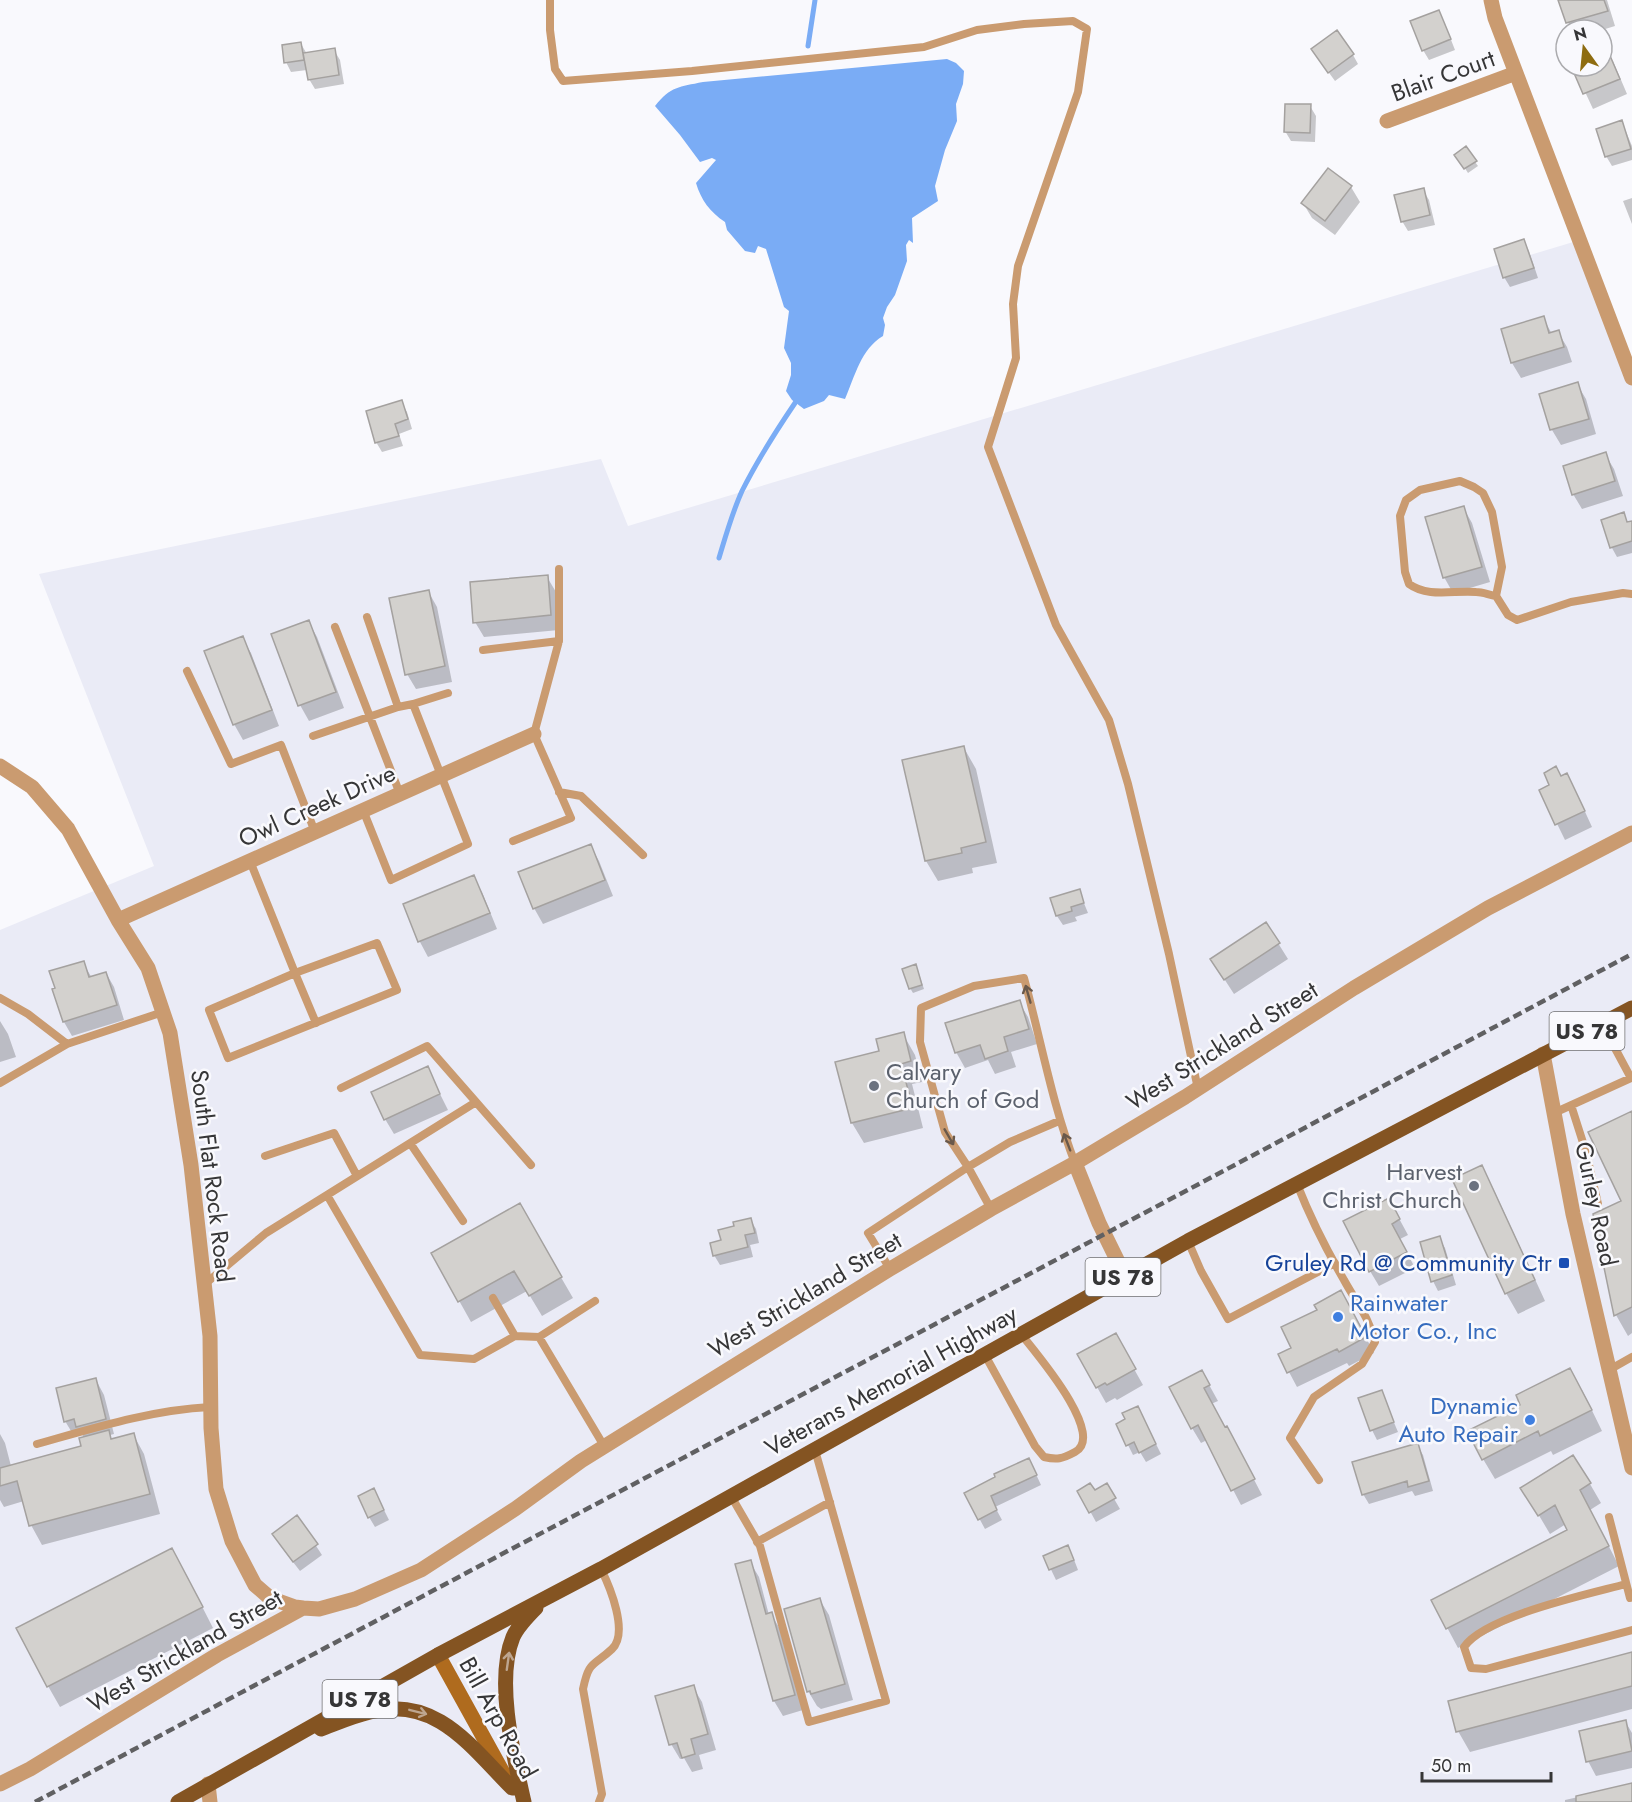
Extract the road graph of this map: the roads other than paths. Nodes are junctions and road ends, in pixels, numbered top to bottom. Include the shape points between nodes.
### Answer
1 (550, 0) edge
2 (1491, 0) edge
3 (1516, 73) junction
4 (1387, 121) dead end
5 (1632, 378) edge
6 (560, 569) dead end
7 (1632, 594) edge
8 (1496, 596) junction
9 (367, 617) dead end
10 (336, 627) dead end
11 (559, 641) junction
12 (483, 650) dead end
13 (187, 671) dead end
14 (448, 693) dead end
15 (413, 704) junction
16 (398, 707) junction
17 (371, 716) junction
18 (534, 734) junction
19 (313, 736) dead end
20 (0, 766) edge
21 (440, 776) junction
22 (559, 792) junction
23 (400, 794) junction
24 (363, 810) junction
25 (315, 831) junction
26 (1632, 833) edge
27 (513, 841) dead end
28 (643, 855) dead end
29 (250, 861) junction
30 (118, 920) junction
31 (295, 973) junction
32 (0, 998) edge
33 (1632, 1008) edge
34 (163, 1012) junction
35 (316, 1023) junction
36 (1602, 1024) junction
37 (67, 1044) junction
38 (1543, 1054) junction
39 (1632, 1079) edge
40 (0, 1083) edge
41 (341, 1088) dead end
42 (1198, 1089) junction
43 (476, 1102) junction
44 (1571, 1105) junction
45 (1554, 1113) junction
46 (1059, 1121) junction
47 (410, 1143) junction
48 (265, 1156) dead end
49 (1075, 1163) junction
50 (531, 1165) dead end
51 (968, 1167) junction
52 (357, 1176) junction
53 (1297, 1184) junction
54 (327, 1195) junction
55 (1598, 1204) dead end
56 (991, 1209) junction
57 (463, 1221) dead end
58 (1188, 1241) junction
59 (1335, 1263) junction
60 (890, 1269) junction
61 (1125, 1276) junction
62 (204, 1285) junction
63 (493, 1298) dead end
64 (595, 1301) dead end
65 (1022, 1334) junction
66 (515, 1336) junction
67 (538, 1337) junction
68 (985, 1354) junction
69 (1632, 1357) edge
70 (1609, 1370) junction
71 (210, 1407) junction
72 (37, 1444) dead end
73 (604, 1446) junction
74 (815, 1450) junction
75 (1632, 1468) edge
76 (1319, 1480) dead end
77 (731, 1496) junction
78 (830, 1502) junction
79 (1609, 1517) dead end
80 (758, 1542) junction
81 (601, 1569) junction
82 (1626, 1584) junction
83 (546, 1598) junction
84 (1631, 1601) edge
85 (303, 1608) junction
86 (1632, 1630) edge
87 (438, 1655) junction
88 (282, 1743) junction
89 (0, 1784) edge
90 (208, 1784) junction
91 (516, 1795) edge
92 (178, 1802) edge
93 (210, 1802) edge
94 (524, 1802) edge
95 (599, 1802) edge

1 - 42 lane via 555,69 563,81 924,47 977,30 1024,24 1073,21 1088,29 1078,92 1018,266 1013,304 1016,358 988,447 1056,626 1109,720 1164,931
2 - 3 street
3 - 4 street, Blair Court
3 - 5 street
6 - 11 lane
7 - 8 lane via 1623,592 1571,602 1517,620 1508,615
8 - 8 lane via 1502,567 1492,512 1483,493 1460,481 1420,490 1406,500 1400,516 1409,584 1417,590
9 - 16 lane
10 - 17 lane
11 - 12 lane
11 - 18 lane
13 - 25 lane via 231,764 281,745
14 - 15 lane
15 - 16 lane
15 - 21 lane
16 - 17 lane
17 - 19 lane
17 - 23 lane
18 - 21 street, Owl Creek Drive
18 - 22 lane
20 - 30 street, South Flat Rock Road via 32,787 68,829
21 - 23 street, Owl Creek Drive
21 - 24 lane via 468,844 391,880
22 - 27 lane via 571,819
22 - 28 lane via 581,796
23 - 24 street, Owl Creek Drive
24 - 25 street, Owl Creek Drive
25 - 29 street, Owl Creek Drive
26 - 42 street, West Strickland Street via 1488,908 1354,988
29 - 30 street, Owl Creek Drive
29 - 31 lane
30 - 34 street, South Flat Rock Road via 148,968
31 - 35 lane
31 - 35 lane via 377,943 397,990
31 - 35 lane via 209,1010 228,1058
32 - 37 lane
33 - 36 main road, Veterans Memorial Highway / US 78
34 - 37 lane
34 - 62 street, South Flat Rock Road via 170,1033 190,1165
36 - 38 main road, Veterans Memorial Highway / US 78
36 - 39 lane
37 - 40 lane
38 - 45 street, Gurley Road
38 - 53 main road, Veterans Memorial Highway / US 78
39 - 44 lane
41 - 43 lane via 427,1046
42 - 49 street, West Strickland Street
43 - 47 lane
43 - 50 lane
44 - 45 lane
44 - 55 lane
45 - 70 street, Gurley Road
49 -> 46 lane
46 - 51 lane via 1010,1142
46 -> 51 lane via 1024,978 974,986 921,1008 920,1042 945,1132
47 - 52 lane
47 - 57 lane
48 - 52 lane via 334,1133
49 - 56 street, West Strickland Street
49 - 61 street
51 - 56 lane
51 - 60 lane via 868,1233
52 - 54 lane
53 - 58 main road, Veterans Memorial Highway / US 78
53 - 59 lane
54 - 62 lane via 266,1233
54 - 66 lane via 420,1355 474,1359
56 - 60 street, West Strickland Street
58 - 59 lane via 1228,1319
58 - 61 main road, Veterans Memorial Highway / US 78
59 - 76 lane via 1370,1323 1375,1342 1362,1364 1314,1397 1290,1438
60 - 73 street, West Strickland Street
61 - 65 main road, Veterans Memorial Highway / US 78
62 - 71 street, South Flat Rock Road via 210,1336
63 - 66 lane
64 - 67 lane
65 - 68 main road, Veterans Memorial Highway / US 78
65 - 68 lane via 1074,1408 1084,1439 1080,1449 1059,1460 1044,1457
66 - 67 lane
67 - 73 lane
68 - 74 main road, Veterans Memorial Highway / US 78
69 - 70 lane
70 - 75 street, Gurley Road
71 - 72 lane via 142,1415
71 - 85 street, South Flat Rock Road via 216,1489 232,1541 255,1585 270,1598
73 - 85 street, West Strickland Street via 421,1570 354,1599 320,1609
74 - 77 main road, Veterans Memorial Highway / US 78
74 - 78 lane
77 - 80 lane
77 - 81 main road, Veterans Memorial Highway / US 78
78 - 80 lane
78 - 80 lane via 886,1701 809,1722
79 - 82 lane
81 - 83 main road, Veterans Memorial Highway / US 78
81 - 95 lane via 620,1635 614,1648 593,1663 583,1689 602,1794
82 - 84 lane
82 - 86 lane via 1523,1612 1470,1638 1464,1647 1471,1668 1486,1669
83 - 87 main road, Veterans Memorial Highway / US 78
94 -> 83 main road via 510,1730 507,1662 513,1637
85 - 89 street, West Strickland Street
87 - 88 main road, Veterans Memorial Highway / US 78
87 - 91 main road, Bill Arp Road
88 - 90 main road, Veterans Memorial Highway / US 78
88 -> 91 main road via 370,1711 412,1709 449,1726
90 - 92 main road, Veterans Memorial Highway / US 78
90 - 93 street

